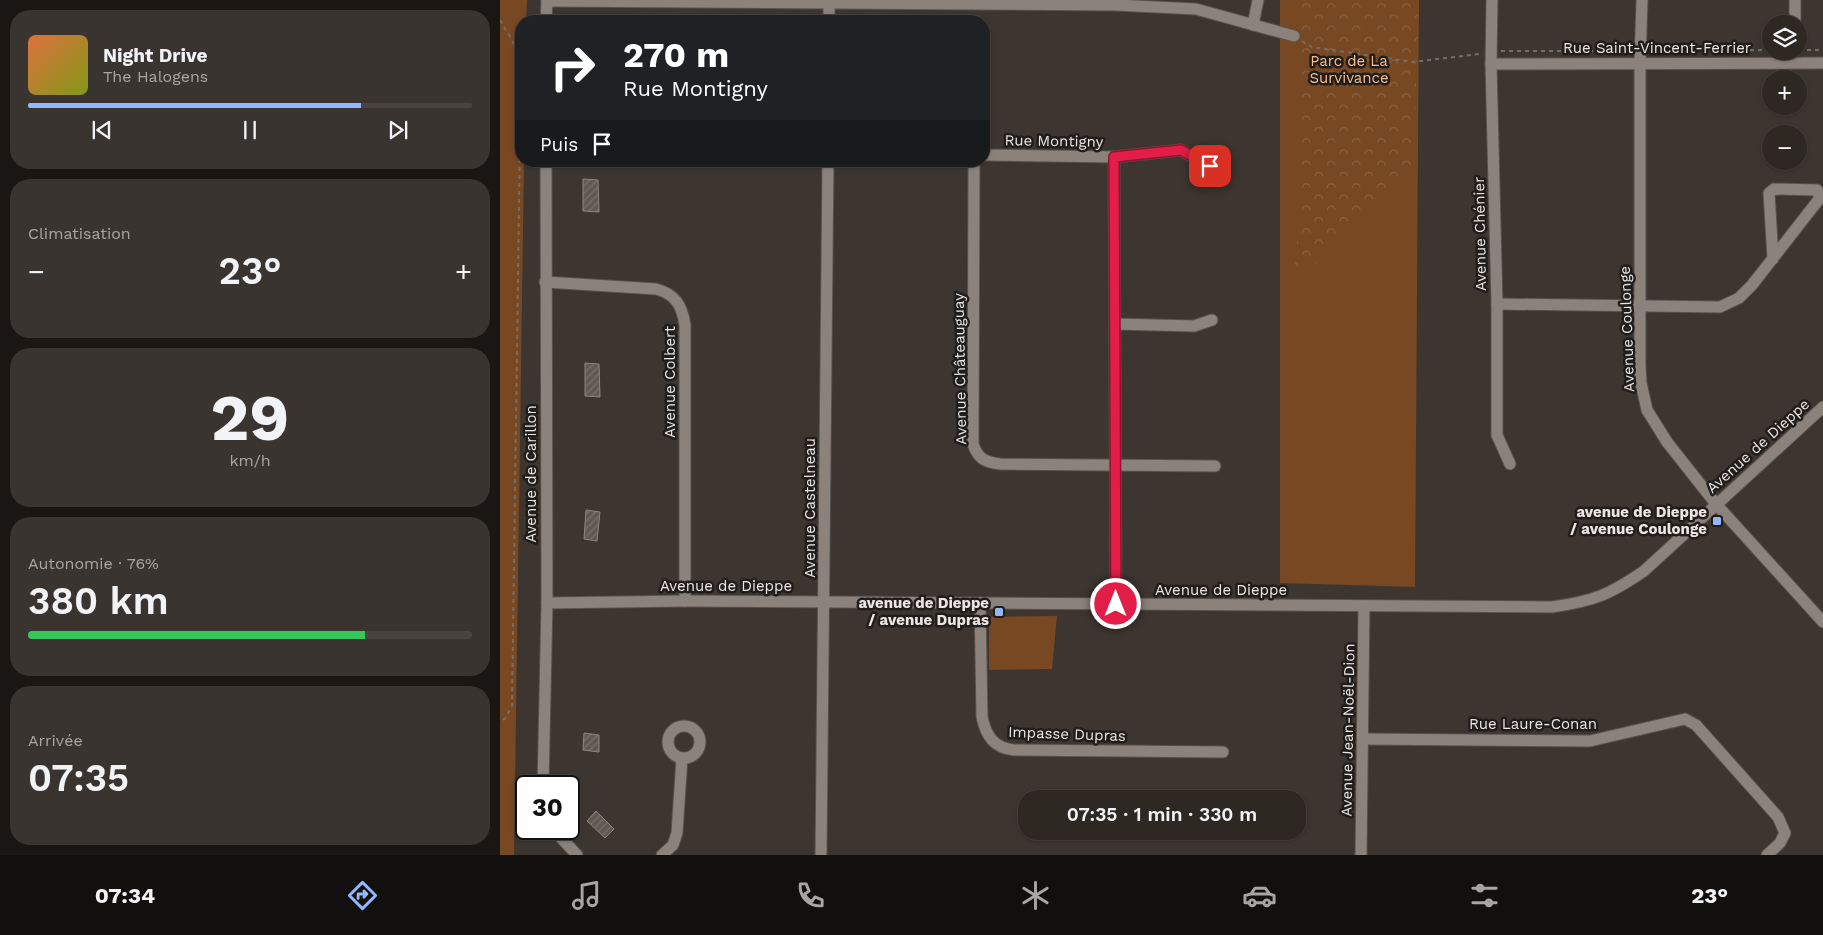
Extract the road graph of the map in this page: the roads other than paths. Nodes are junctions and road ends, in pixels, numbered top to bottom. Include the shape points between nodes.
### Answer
1 (1258, 0) edge
2 (1492, 0) edge
3 (1642, 0) edge
4 (1795, 0) edge
5 (547, 1) edge
6 (829, 2) edge
7 (1115, 2) edge
8 (546, 15) edge
9 (829, 15) edge
10 (1795, 15) edge
11 (1253, 25) junction
12 (1294, 36) dead end
13 (1762, 58) edge
14 (1807, 60) edge
15 (1640, 62) junction
16 (1823, 63) edge
17 (1491, 64) junction
18 (990, 155) edge
19 (1114, 157) junction
20 (1210, 166) dead end
21 (546, 167) edge
22 (828, 167) edge
23 (974, 167) edge
24 (1773, 259) junction
25 (545, 282) junction
26 (1497, 304) junction
27 (1640, 306) junction
28 (1212, 320) dead end
29 (1115, 324) junction
30 (1823, 408) edge
31 (1510, 464) dead end
32 (1115, 466) junction
33 (1215, 466) dead end
34 (1716, 504) junction
35 (685, 601) junction
36 (824, 602) junction
37 (547, 603) junction
38 (980, 603) junction
39 (1116, 604) junction
40 (1364, 606) junction
41 (1823, 622) edge
42 (1364, 739) junction
43 (1223, 752) dead end
44 (682, 758) dead end
45 (543, 775) edge
46 (563, 840) edge
47 (576, 855) edge
48 (662, 855) edge
49 (821, 855) edge
50 (1361, 855) edge
51 (1767, 855) edge

1 - 11 street
2 - 17 street, Avenue Chénier
3 - 15 street, Avenue Coulonge
4 - 10 street
5 - 6 street
5 - 8 street
6 - 7 street
6 - 9 street
7 - 11 street via 1196,9
11 - 12 street
13 - 15 street, Rue Saint-Vincent-Ferrier
14 - 16 street, Rue Saint-Vincent-Ferrier
15 - 17 street, Rue Saint-Vincent-Ferrier
15 - 27 street, Avenue Coulonge
17 - 26 street, Avenue Chénier
18 - 19 street, Rue Montigny
19 - 20 street, Rue Montigny via 1181,150
19 - 29 street
21 - 25 street, Avenue de Carillon
22 - 36 street, Avenue Castelneau
23 - 32 street, Avenue Châteauguay via 973,444 977,455 1000,464
24 - 24 street via 1820,198 1817,190 1774,189 1769,193
24 - 27 street via 1739,298 1720,307
25 - 35 street, Avenue Colbert via 656,289 669,292 683,311
25 - 37 street, Avenue de Carillon
26 - 27 street
26 - 31 street, Avenue Chénier via 1496,435
27 - 34 street, Avenue Coulonge via 1640,383 1648,410 1666,442
28 - 29 street via 1194,326
29 - 32 street
30 - 34 street, Avenue de Dieppe
32 - 33 street, Avenue Châteauguay
32 - 39 street
34 - 40 street, Avenue de Dieppe via 1644,572 1616,590 1587,602 1552,607
34 - 41 street, Avenue Coulonge
35 - 36 street, Avenue de Dieppe
35 - 37 street, Avenue de Dieppe
36 - 38 street, Avenue de Dieppe
36 - 49 street, Avenue Castelneau
37 - 45 street, Avenue de Carillon
38 - 39 street, Avenue de Dieppe
38 - 43 street, Impasse Dupras via 982,717 985,733 992,742 1014,750
39 - 40 street, Avenue de Dieppe
40 - 42 street, Avenue Jean-Noël-Dion
42 - 50 street, Avenue Jean-Noël-Dion
42 - 51 street, Rue Laure-Conan via 1590,741 1685,720 1696,725 1778,817 1785,833
44 - 48 street via 677,833 673,845
46 - 47 street

